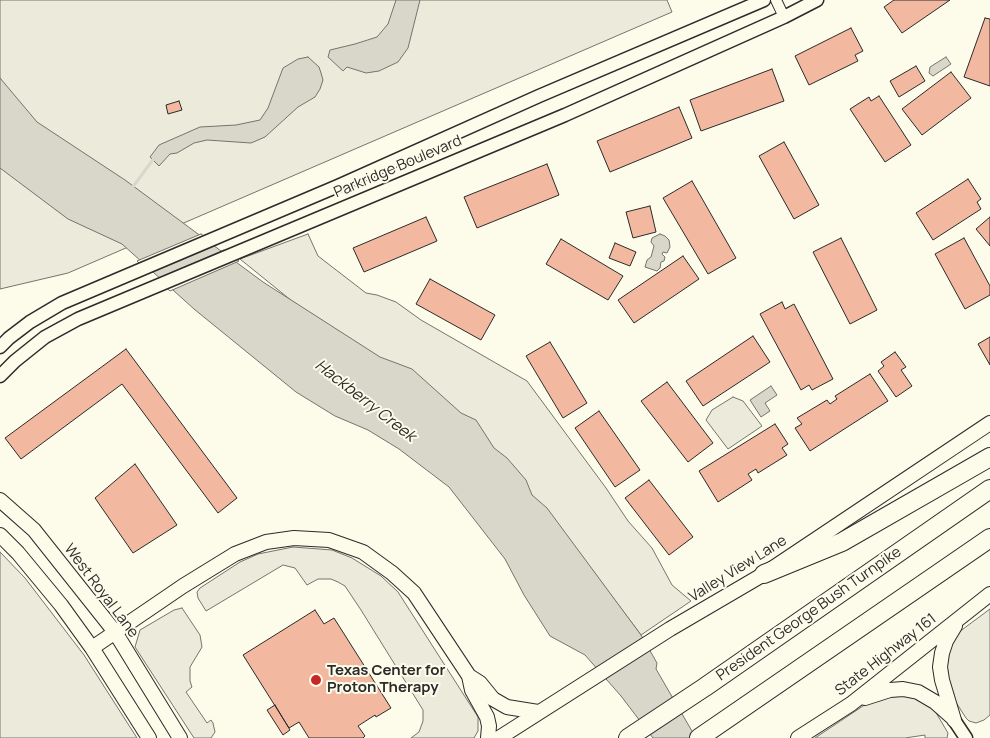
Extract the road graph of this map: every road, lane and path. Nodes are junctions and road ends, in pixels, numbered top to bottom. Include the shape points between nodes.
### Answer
1 (764, 0) edge
2 (776, 0) edge
3 (817, 0) edge
4 (801, 4) edge
5 (784, 17) junction
6 (0, 348) edge
7 (0, 376) edge
8 (990, 423) edge
9 (990, 457) edge
10 (990, 489) edge
11 (0, 500) edge
12 (0, 535) edge
13 (990, 538) edge
14 (764, 574) junction
15 (990, 594) edge
16 (968, 611) junction
17 (115, 632) junction
18 (92, 648) junction
19 (469, 676) junction
20 (851, 704) junction
21 (538, 712) junction
22 (954, 720) junction
23 (149, 738) edge
24 (180, 738) edge
25 (488, 738) edge
26 (499, 738) edge
27 (628, 738) edge
28 (698, 738) edge
29 (798, 738) edge
30 (966, 738) edge

1 - 6 street, Parkridge Boulevard via 62,303 30,322
2 - 5 street
3 - 4 street, Parkridge Boulevard
4 - 5 street, Parkridge Boulevard
5 - 7 street, Parkridge Boulevard via 565,115 78,319 45,337
8 - 14 main road, Valley View Lane
9 - 14 highway via 842,542
10 - 27 highway, President George Bush Turnpike
11 - 17 main road, West Royal Lane via 34,530
12 - 18 main road via 18,553
13 - 28 highway
14 - 21 main road, Valley View Lane
15 - 16 main road, State Highway 161
16 - 20 main road, State Highway 161
16 - 22 main road via 953,628 942,653 940,667
17 - 18 main road
17 - 19 main road via 235,554 266,542 321,539 363,552 414,593
17 - 24 main road, West Royal Lane
18 - 23 main road
19 - 21 main road via 480,683 493,699 507,707
19 - 25 main road via 472,690 487,716
20 - 22 main road via 875,694 903,689 926,696
20 - 29 main road, State Highway 161
21 - 26 main road, Valley View Lane
22 - 30 street

